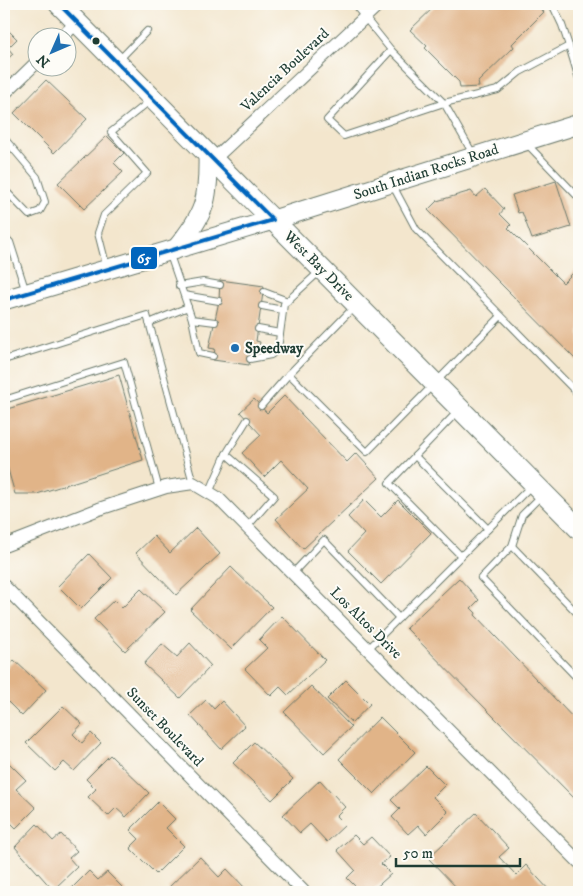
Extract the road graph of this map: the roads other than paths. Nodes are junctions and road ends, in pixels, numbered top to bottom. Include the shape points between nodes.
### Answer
1 (59, 4) edge
2 (354, 4) edge
3 (379, 4) edge
4 (552, 4) edge
5 (365, 18) junction
6 (77, 22) junction
7 (71, 28) edge
8 (147, 31) dead end
9 (569, 46) junction
10 (391, 50) junction
11 (117, 62) junction
12 (28, 70) edge
13 (579, 79) edge
14 (4, 94) edge
15 (152, 98) junction
16 (444, 103) junction
17 (579, 124) edge
18 (4, 138) edge
19 (524, 141) junction
20 (474, 156) junction
21 (211, 157) junction
22 (391, 183) junction
23 (4, 189) edge
24 (579, 198) edge
25 (273, 220) junction
26 (4, 236) edge
27 (172, 250) junction
28 (107, 269) junction
29 (322, 269) junction
30 (180, 286) junction
31 (220, 286) dead end
32 (264, 292) dead end
33 (26, 294) junction
34 (184, 295) junction
35 (4, 300) edge
36 (219, 301) dead end
37 (288, 301) junction
38 (357, 305) junction
39 (262, 306) dead end
40 (188, 307) junction
41 (283, 310) junction
42 (501, 316) junction
43 (192, 319) junction
44 (215, 322) dead end
45 (149, 323) junction
46 (258, 329) dead end
47 (280, 333) junction
48 (213, 356) dead end
49 (250, 359) dead end
50 (4, 360) edge
51 (289, 374) junction
52 (435, 383) junction
53 (579, 394) edge
54 (4, 400) edge
55 (261, 406) dead end
56 (460, 409) junction
57 (247, 420) dead end
58 (226, 454) junction
59 (415, 456) junction
60 (193, 483) junction
61 (539, 488) junction
62 (159, 489) junction
63 (209, 493) junction
64 (247, 527) junction
65 (488, 529) junction
66 (579, 529) edge
67 (4, 546) edge
68 (512, 546) junction
69 (461, 556) junction
70 (293, 573) junction
71 (4, 586) edge
72 (579, 615) edge
73 (399, 618) junction
74 (369, 648) junction
75 (579, 680) edge
76 (579, 862) edge
77 (304, 892) edge

1 - 6 main road, West Bay Drive
2 - 5 lane
3 - 5 street, Valencia Boulevard
4 - 9 lane
5 - 10 lane
5 - 21 street, Valencia Boulevard
6 - 7 street
6 - 11 main road, West Bay Drive
8 - 11 lane
9 - 13 lane
9 - 16 lane via 520,72 498,90
10 - 16 lane
10 - 16 lane via 327,120 344,136
11 - 15 main road, West Bay Drive
12 - 14 street
15 - 21 main road, West Bay Drive
15 - 28 lane via 111,132 147,173 104,215 98,233
16 - 20 lane
17 - 19 street, South Indian Rocks Road
18 - 23 lane via 37,177 45,202 40,211 29,215
19 - 20 street, South Indian Rocks Road
19 - 24 lane
20 - 22 street, South Indian Rocks Road
21 - 25 main road, West Bay Drive
21 - 27 street via 206,203 195,226
22 - 25 street, South Indian Rocks Road
22 - 42 lane via 416,229
25 - 27 street, South Indian Rocks Road
25 - 29 main road, West Bay Drive
26 - 33 lane via 10,242
27 - 28 street, South Indian Rocks Road
27 - 30 lane
28 - 33 street, South Indian Rocks Road
29 - 37 lane
29 - 38 main road, West Bay Drive
30 - 31 lane via 203,282
30 - 34 lane
32 - 37 lane
33 - 35 street, South Indian Rocks Road
34 - 36 lane
34 - 40 lane
37 - 41 lane
38 - 51 lane
38 - 52 main road, West Bay Drive
39 - 41 lane
40 - 43 lane
40 - 45 lane
41 - 47 lane
42 - 52 lane
42 - 53 lane
43 - 44 lane
43 - 48 lane via 199,353
45 - 50 lane via 148,315
45 - 60 lane
46 - 47 lane
47 - 49 lane via 278,349 271,355
51 - 52 lane via 367,452
51 - 55 lane
52 - 56 main road, West Bay Drive
54 - 62 lane via 124,362
56 - 59 lane
56 - 61 main road, West Bay Drive
57 - 58 lane
58 - 63 lane
58 - 64 lane via 274,496
59 - 65 lane
59 - 69 lane via 389,483
60 - 62 street
60 - 63 street, Los Altos Drive
61 - 65 lane
61 - 66 main road, West Bay Drive
61 - 68 lane via 522,515
62 - 67 street
63 - 64 street, Los Altos Drive
64 - 70 street, Los Altos Drive
65 - 69 lane
68 - 72 lane
68 - 75 lane via 481,578
69 - 73 lane
70 - 73 lane via 324,540
70 - 74 street, Los Altos Drive
71 - 77 street, Sunset Boulevard
73 - 74 lane
74 - 76 street, Los Altos Drive

